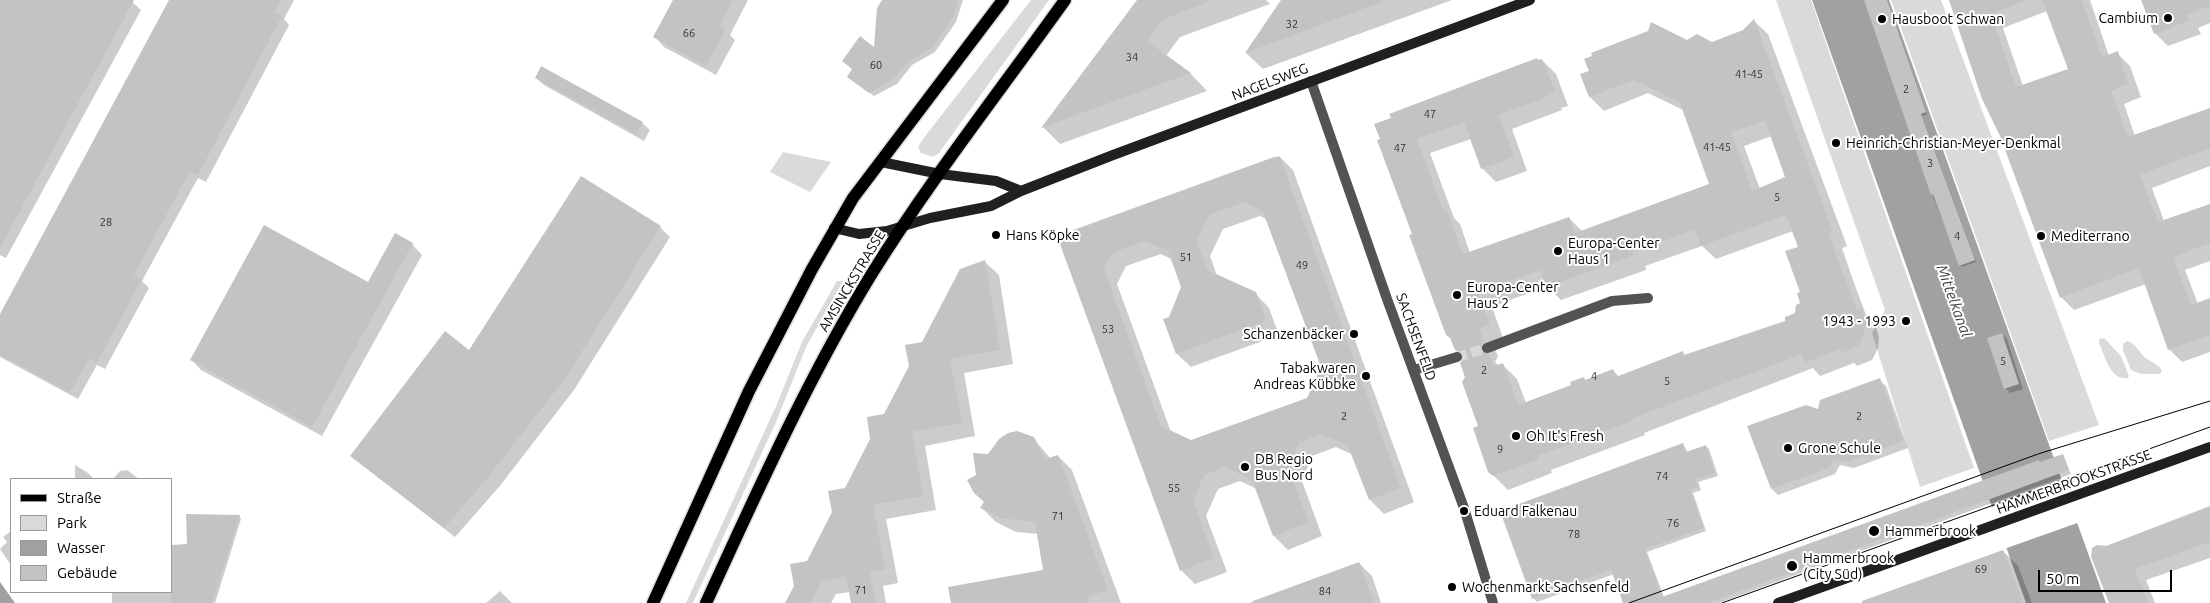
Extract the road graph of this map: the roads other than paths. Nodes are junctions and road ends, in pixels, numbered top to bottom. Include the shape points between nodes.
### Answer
1 (1003, 0) edge
2 (1065, 0) edge
3 (1530, 0) edge
4 (1311, 81) junction
5 (880, 162) junction
6 (940, 174) junction
7 (1020, 191) junction
8 (902, 227) junction
9 (834, 228) junction
10 (1648, 298) dead end
11 (1487, 348) tunnel mouth
12 (1458, 357) tunnel mouth
13 (1414, 370) junction
14 (2210, 447) edge
15 (1798, 600) edge
16 (653, 603) edge
17 (706, 603) edge
18 (1493, 603) edge
19 (1778, 603) edge

1 - 5 main road
2 - 6 main road, AMSINCKSTRASSE
3 - 4 street, NAGELSWEG
4 - 7 street, NAGELSWEG
4 - 13 street, SACHSENFELD
5 - 6 street
5 - 9 main road
6 - 7 street via 996,181
6 - 8 main road, AMSINCKSTRASSE
7 - 8 street, NAGELSWEG via 978,211 930,218
8 - 9 street, NAGELSWEG via 859,234
8 - 17 main road, AMSINCKSTRASSE via 823,359
9 - 16 main road via 745,400
10 - 11 street via 1612,301
12 - 13 street
13 - 18 street, SACHSENFELD via 1464,508
14 - 15 street, HAMMERBROOKSTRASSE
15 - 19 street, HAMMERBROOKSTRASSE

